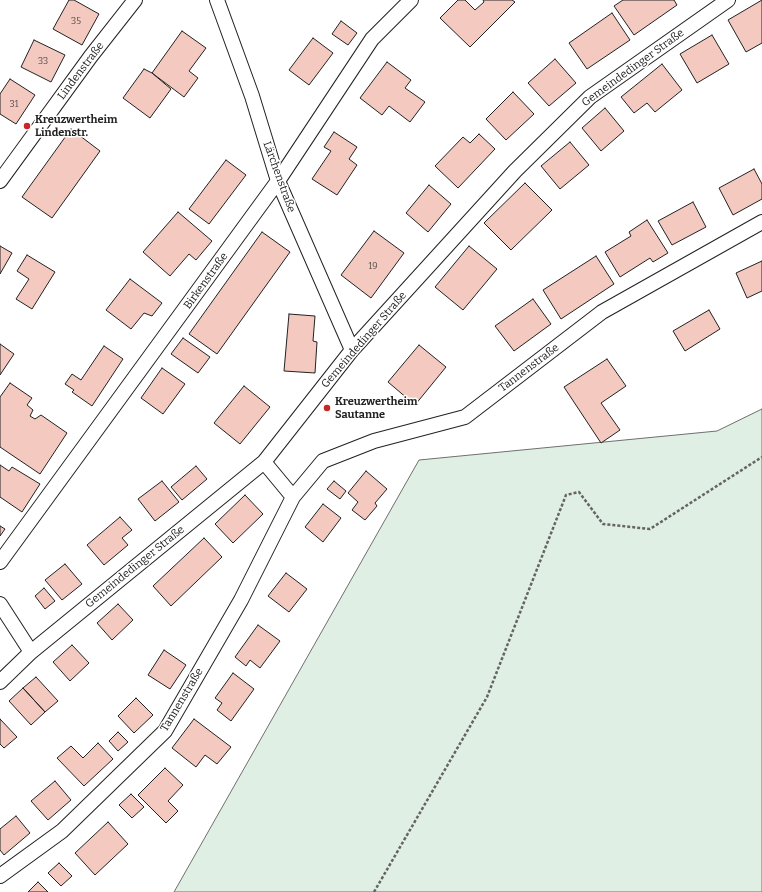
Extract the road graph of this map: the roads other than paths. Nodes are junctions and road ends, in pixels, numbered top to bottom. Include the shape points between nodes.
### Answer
1 (135, 0) edge
2 (217, 0) edge
3 (411, 0) edge
4 (728, 0) edge
5 (0, 181) edge
6 (278, 181) junction
7 (762, 222) edge
8 (352, 350) junction
9 (264, 462) junction
10 (293, 498) junction
11 (0, 562) edge
12 (0, 604) edge
13 (31, 652) junction
14 (0, 682) edge
15 (0, 876) edge

1 - 5 street, Lindenstraße
2 - 6 street, Lärchenstraße via 252,96
3 - 6 street, Birkenstraße via 372,40
4 - 8 street, Gemeindedinger Straße via 590,98 515,171
6 - 8 street, Lärchenstraße
6 - 11 street, Birkenstraße
7 - 10 street, Tannenstraße via 602,312 465,417 374,441 324,461
8 - 9 street, Gemeindedinger Straße
9 - 10 street
9 - 13 street, Gemeindedinger Straße
10 - 15 street, Tannenstraße via 241,600 165,731 62,831
12 - 13 street
13 - 14 street, Gemeindedinger Straße

